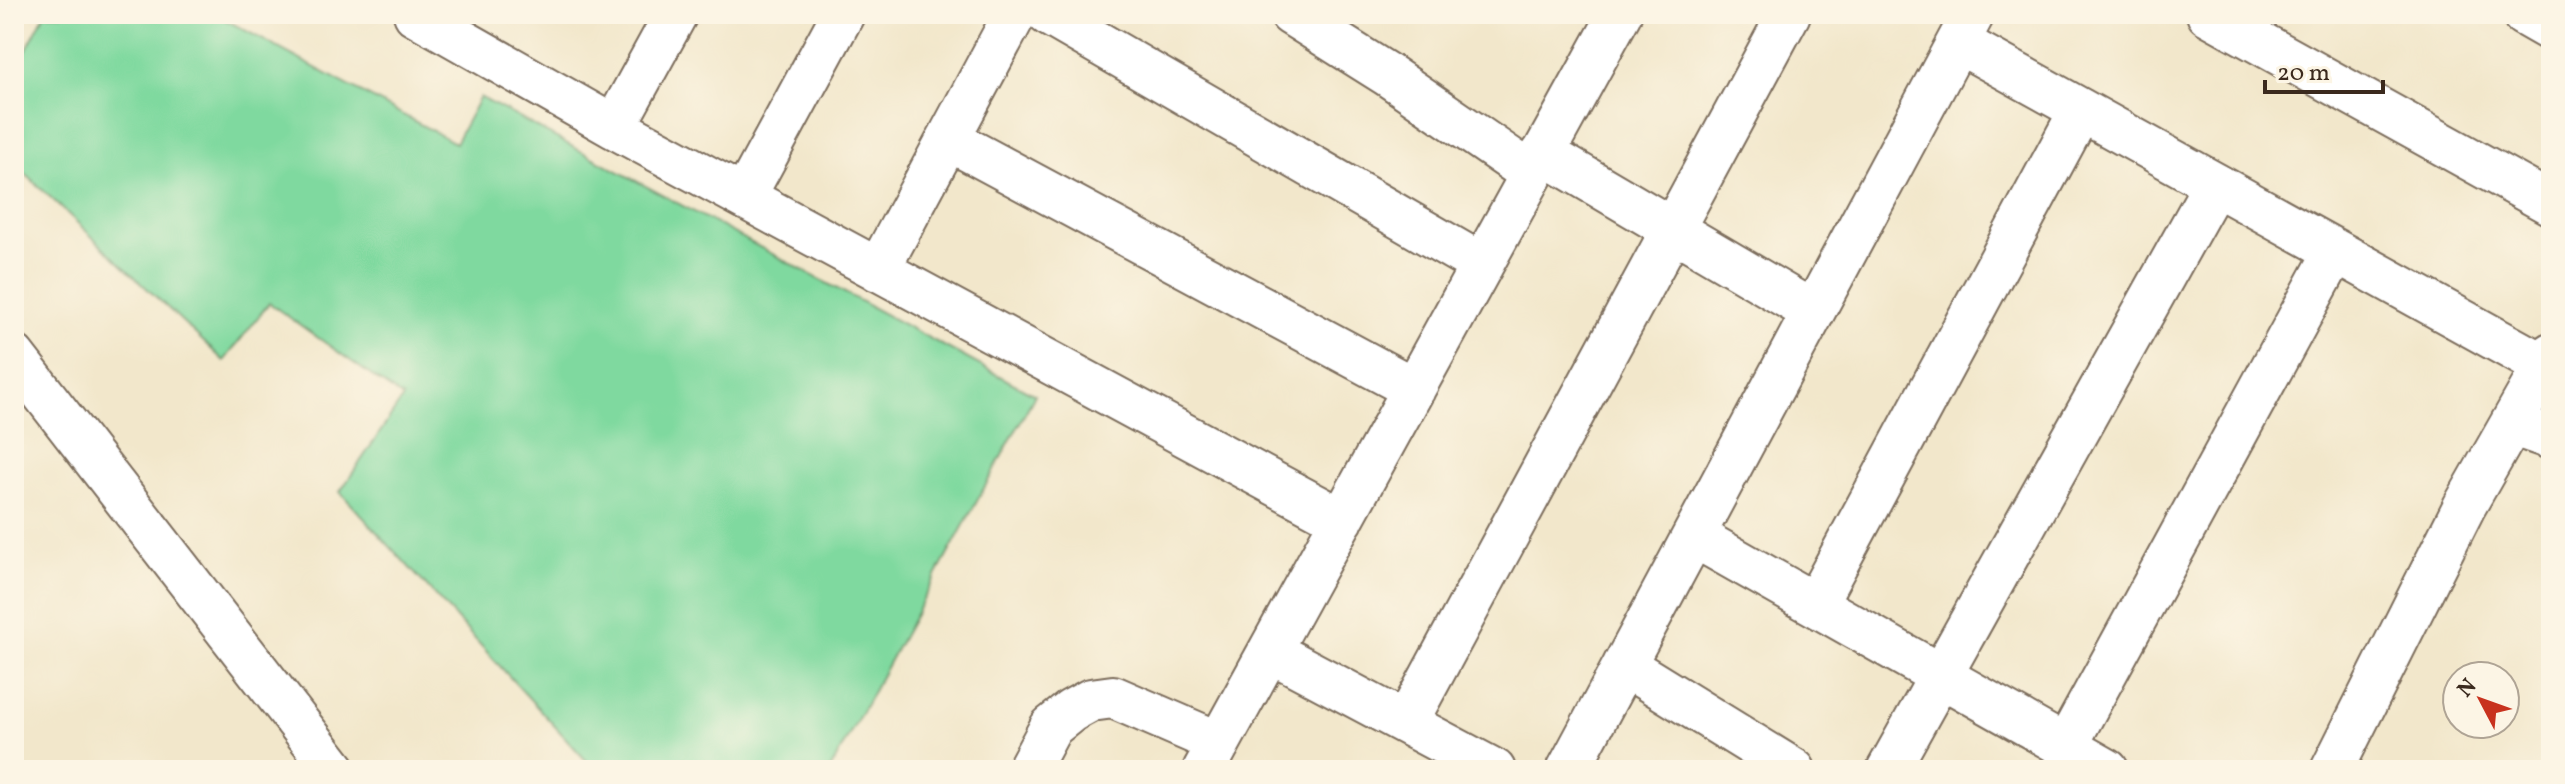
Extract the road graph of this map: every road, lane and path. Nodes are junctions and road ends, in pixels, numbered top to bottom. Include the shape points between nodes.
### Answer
1 (415, 14) edge
2 (676, 14) edge
3 (843, 14) edge
4 (1015, 14) edge
5 (1048, 14) edge
6 (1291, 14) edge
7 (1789, 14) edge
8 (2208, 14) edge
9 (2523, 14) edge
10 (1611, 17) edge
11 (1965, 28) edge
12 (2551, 30) edge
13 (2081, 110) junction
14 (614, 127) junction
15 (948, 139) junction
16 (1538, 164) junction
17 (2215, 184) junction
18 (744, 197) junction
19 (2551, 204) edge
20 (1672, 230) junction
21 (2335, 252) junction
22 (1482, 265) junction
23 (878, 270) junction
24 (1813, 312) junction
25 (14, 356) edge
26 (2548, 360) edge
27 (1414, 389) junction
28 (2511, 424) junction
29 (2551, 438) edge
30 (1342, 520) junction
31 (1694, 536) junction
32 (1815, 604) junction
33 (1270, 651) junction
34 (1624, 665) junction
35 (1941, 676) junction
36 (1406, 723) junction
37 (2066, 746) junction
38 (1211, 757) edge
39 (335, 770) edge
40 (1028, 770) edge
41 (1494, 770) edge
42 (1568, 770) edge
43 (1794, 770) edge
44 (1888, 770) edge
45 (2107, 770) edge
46 (2332, 770) edge

1 - 14 street
2 - 14 street
3 - 18 street
4 - 15 street
5 - 22 street
6 - 16 street
7 - 20 street
8 - 19 street
9 - 12 street
10 - 16 street
11 - 13 street
11 - 24 street
13 - 17 street
13 - 32 street
14 - 18 street
15 - 23 street
15 - 27 street
16 - 20 street
16 - 22 street
17 - 21 street
17 - 35 street
18 - 23 street
20 - 24 street
20 - 36 street
21 - 26 street
21 - 37 street
22 - 27 street
23 - 30 street
24 - 31 street
25 - 39 street
26 - 28 street
27 - 30 street
28 - 29 street
28 - 46 street
30 - 33 street
31 - 32 street
31 - 34 street
32 - 35 street
33 - 36 street
33 - 38 street
34 - 42 street
34 - 43 street
35 - 37 street
35 - 44 street
36 - 41 street
37 - 45 street
38 - 40 street via 1113,697 1091,700 1051,727

